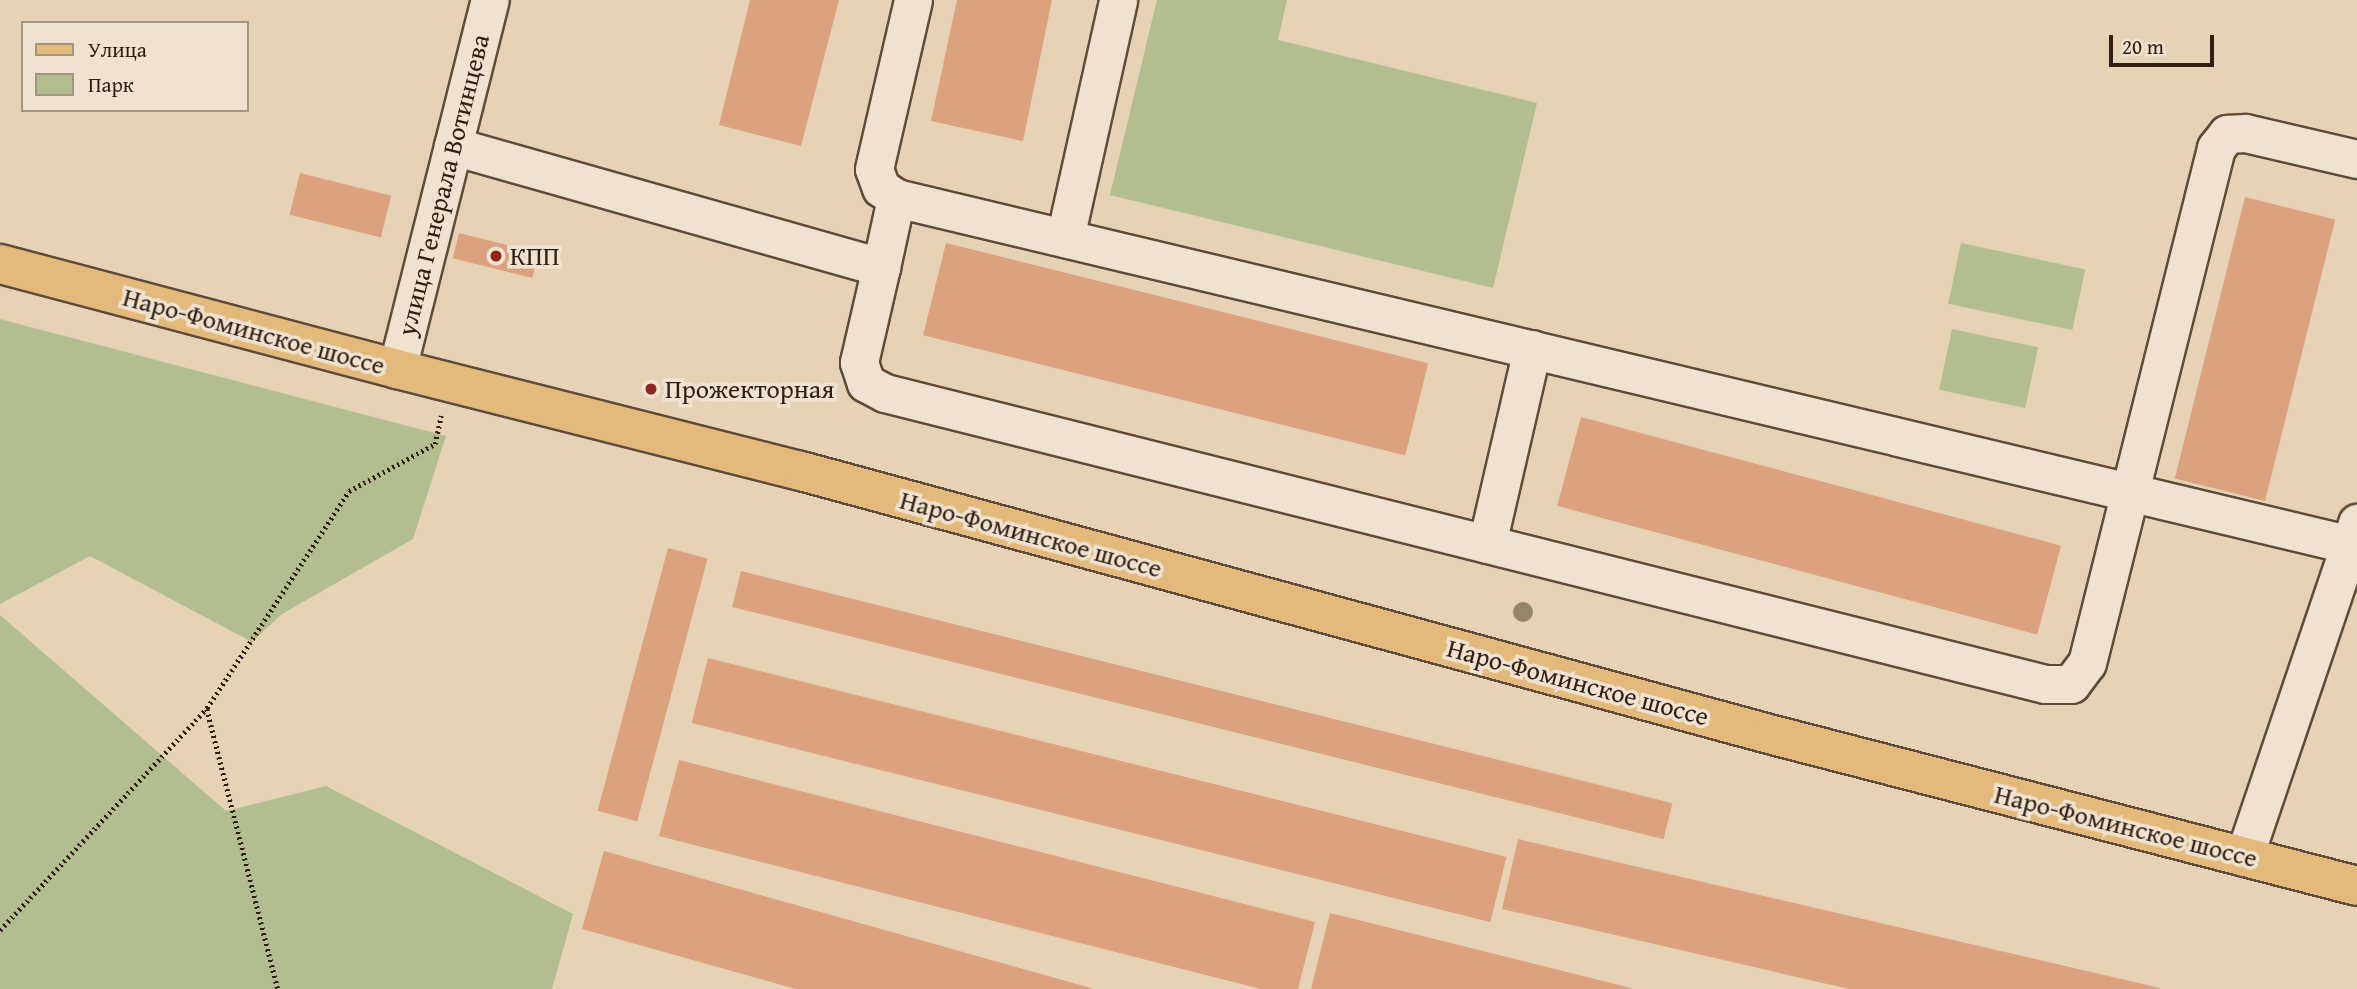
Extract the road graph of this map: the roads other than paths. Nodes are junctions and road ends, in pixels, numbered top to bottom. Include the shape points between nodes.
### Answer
1 (490, 0) edge
2 (913, 0) edge
3 (1118, 0) edge
4 (453, 146) junction
5 (2357, 159) edge
6 (896, 198) junction
7 (1065, 238) junction
8 (0, 264) edge
9 (881, 267) junction
10 (1532, 349) junction
11 (397, 369) junction
12 (2131, 491) junction
13 (2354, 533) edge
14 (1488, 544) junction
15 (2244, 857) junction
16 (2357, 886) edge

1 - 4 street, улица Генерала Вотинцева
2 - 6 street via 874,169 881,188
3 - 7 street
4 - 9 street
4 - 11 street, улица Генерала Вотинцева
5 - 12 street via 2245,132 2227,134 2216,148
6 - 7 street
6 - 9 street
7 - 10 street
8 - 11 main road, Наро-Фоминское шоссе
9 - 14 street via 859,362 866,383 885,393
10 - 12 street
10 - 14 street
11 - 15 main road, Наро-Фоминское шоссе via 801,471 1769,734
12 - 13 street
12 - 14 street via 2087,663 2071,684 2045,684
13 - 15 street
15 - 16 main road, Наро-Фоминское шоссе

